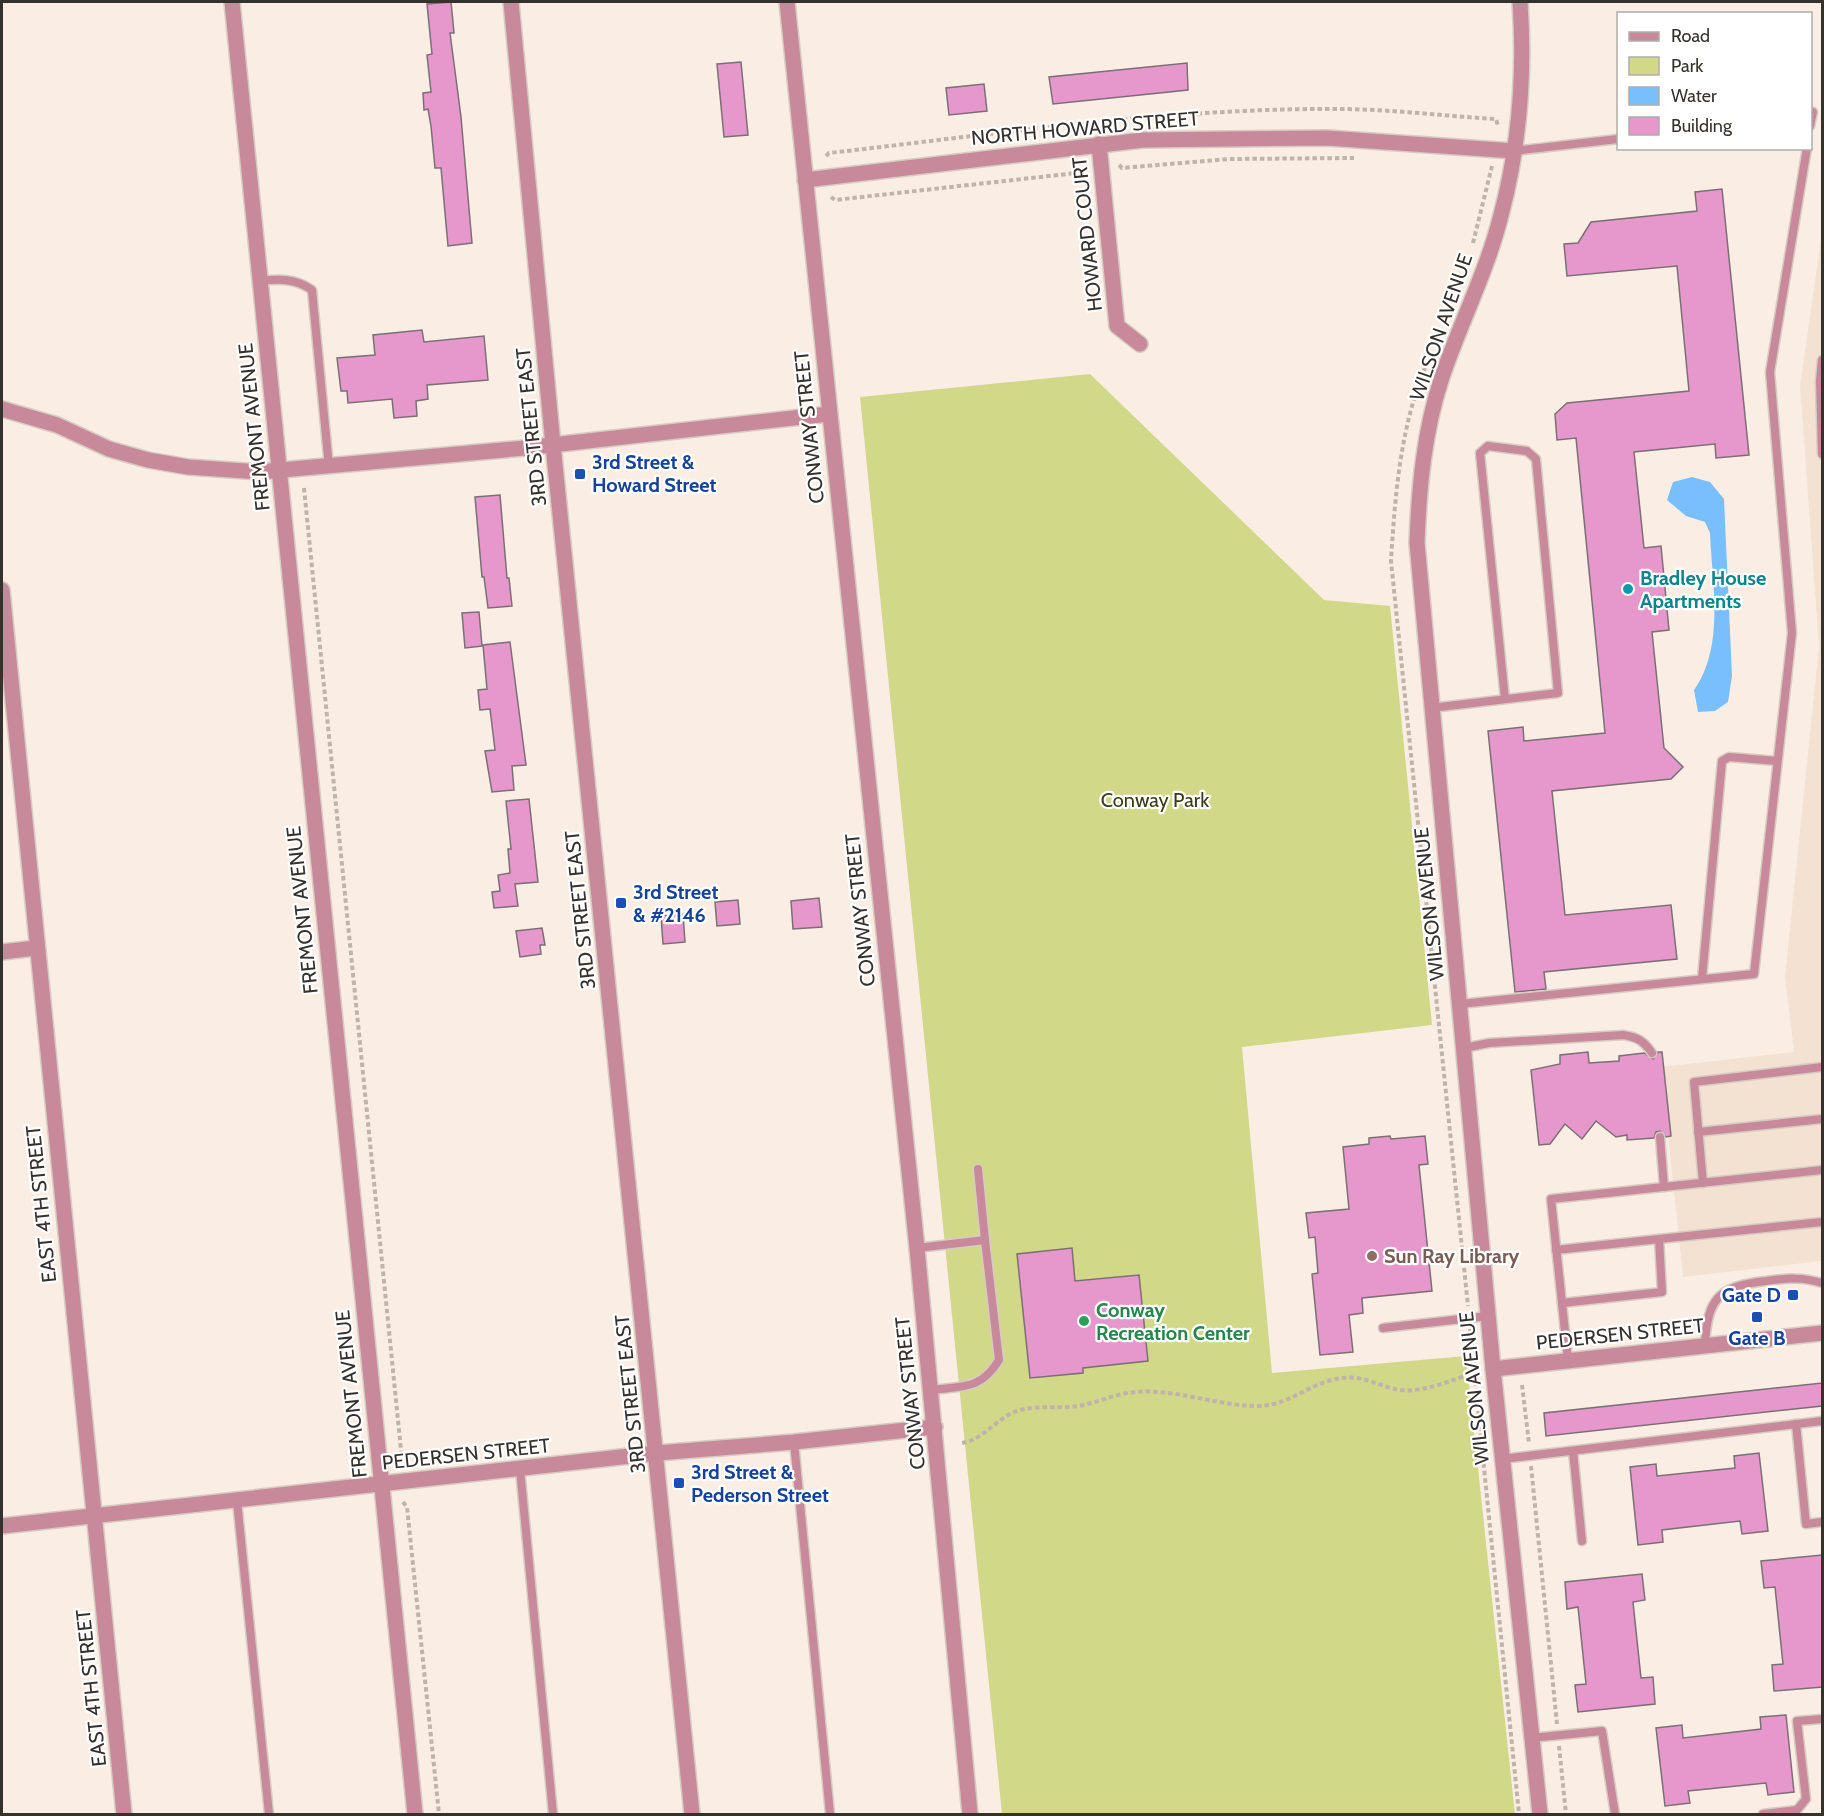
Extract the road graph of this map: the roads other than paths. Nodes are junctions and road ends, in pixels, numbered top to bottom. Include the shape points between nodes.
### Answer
1 (232, 2) edge
2 (511, 2) edge
3 (787, 2) edge
4 (1520, 2) edge
5 (1617, 140) edge
6 (1099, 144) junction
7 (1807, 150) edge
8 (1514, 151) junction
9 (805, 180) junction
10 (260, 281) junction
11 (1140, 344) dead end
12 (1822, 360) edge
13 (2, 409) edge
14 (829, 414) junction
15 (553, 445) junction
16 (1822, 454) edge
17 (329, 468) junction
18 (280, 472) junction
19 (2, 590) edge
20 (1505, 699) junction
21 (1431, 708) junction
22 (1777, 761) junction
23 (36, 948) junction
24 (2, 952) edge
25 (1702, 979) junction
26 (1460, 1004) junction
27 (1464, 1048) junction
28 (1652, 1053) dead end
29 (1822, 1067) edge
30 (1822, 1119) edge
31 (1698, 1132) junction
32 (1660, 1137) dead end
33 (978, 1169) dead end
34 (1822, 1170) edge
35 (1703, 1182) junction
36 (1664, 1187) junction
37 (1822, 1222) edge
38 (1659, 1239) junction
39 (985, 1240) junction
40 (917, 1248) junction
41 (1556, 1250) junction
42 (1822, 1283) edge
43 (1562, 1303) junction
44 (1488, 1316) junction
45 (1383, 1328) dead end
46 (1822, 1333) edge
47 (1705, 1346) junction
48 (1568, 1360) junction
49 (1493, 1369) junction
50 (931, 1390) junction
51 (1822, 1421) edge
52 (1796, 1424) junction
53 (934, 1427) junction
54 (794, 1442) junction
55 (1573, 1451) junction
56 (657, 1453) junction
57 (1502, 1459) junction
58 (520, 1469) junction
59 (381, 1485) junction
60 (237, 1501) junction
61 (95, 1515) junction
62 (1822, 1522) edge
63 (2, 1526) edge
64 (1582, 1541) dead end
65 (1822, 1719) edge
66 (1531, 1738) junction
67 (124, 1815) edge
68 (269, 1815) edge
69 (415, 1815) edge
70 (553, 1815) edge
71 (692, 1815) edge
72 (830, 1815) edge
73 (970, 1815) edge
74 (1540, 1815) edge
75 (1615, 1815) edge
76 (1763, 1815) edge

1 - 10 street, FREMONT AVENUE
2 - 15 street, 3RD STREET EAST
3 - 9 street, CONWAY STREET
4 - 8 street, WILSON AVENUE via 1520,96
5 - 8 lane
6 - 8 street, NORTH HOWARD STREET via 1225,137 1328,138
6 - 9 street, NORTH HOWARD STREET
6 - 11 street, HOWARD COURT via 1117,326
7 - 22 lane via 1770,372 1791,633
8 - 21 street, WILSON AVENUE via 1482,277 1443,377 1419,488 1417,543
9 - 14 street, CONWAY STREET
10 - 17 lane via 284,279 312,290
10 - 18 street, FREMONT AVENUE
12 - 16 lane
13 - 18 street via 57,425 109,449 148,460 231,472
14 - 15 street
14 - 40 street, CONWAY STREET
15 - 17 street
15 - 56 street, 3RD STREET EAST
17 - 18 street
18 - 59 street, FREMONT AVENUE
19 - 23 street, EAST 4TH STREET
20 - 20 lane via 1558,693 1536,459 1527,451 1488,446 1480,453
20 - 21 lane
21 - 26 street, WILSON AVENUE
22 - 25 lane via 1754,974
22 - 25 lane via 1729,757 1722,761
23 - 24 street
23 - 61 street, EAST 4TH STREET
25 - 26 lane
26 - 27 street, WILSON AVENUE
27 - 28 lane via 1623,1035 1635,1036
27 - 44 street, WILSON AVENUE
29 - 31 lane via 1694,1082
30 - 31 lane
31 - 35 lane
32 - 36 lane
33 - 39 lane
34 - 35 lane
35 - 36 lane
36 - 41 lane via 1551,1199
37 - 38 lane
38 - 41 lane
38 - 43 lane via 1662,1292
39 - 40 lane
39 - 50 lane via 999,1360 989,1376 975,1384
40 - 50 street, CONWAY STREET
41 - 43 lane
42 - 47 lane via 1795,1277 1731,1286 1721,1293 1708,1313
43 - 48 lane
44 - 45 lane
44 - 49 street, WILSON AVENUE
46 - 47 street, PEDERSEN STREET
47 - 48 street, PEDERSEN STREET
48 - 49 street, PEDERSEN STREET
49 - 57 street, WILSON AVENUE
50 - 53 street, CONWAY STREET
51 - 52 lane
52 - 55 lane
52 - 62 lane via 1806,1524
53 - 54 street, PEDERSEN STREET
53 - 73 street, CONWAY STREET
54 - 56 street, PEDERSEN STREET
54 - 72 lane
55 - 57 lane
55 - 64 lane
56 - 58 street, PEDERSEN STREET
56 - 71 street, 3RD STREET EAST
57 - 66 street, WILSON AVENUE
58 - 59 street, PEDERSEN STREET
58 - 70 lane
59 - 60 street, PEDERSEN STREET
59 - 69 street, FREMONT AVENUE
60 - 61 street, PEDERSEN STREET
60 - 68 lane
61 - 63 street, PEDERSEN STREET
61 - 67 street, EAST 4TH STREET
65 - 76 lane via 1797,1721 1806,1799 1797,1810
66 - 74 street, WILSON AVENUE
66 - 75 lane via 1602,1731

